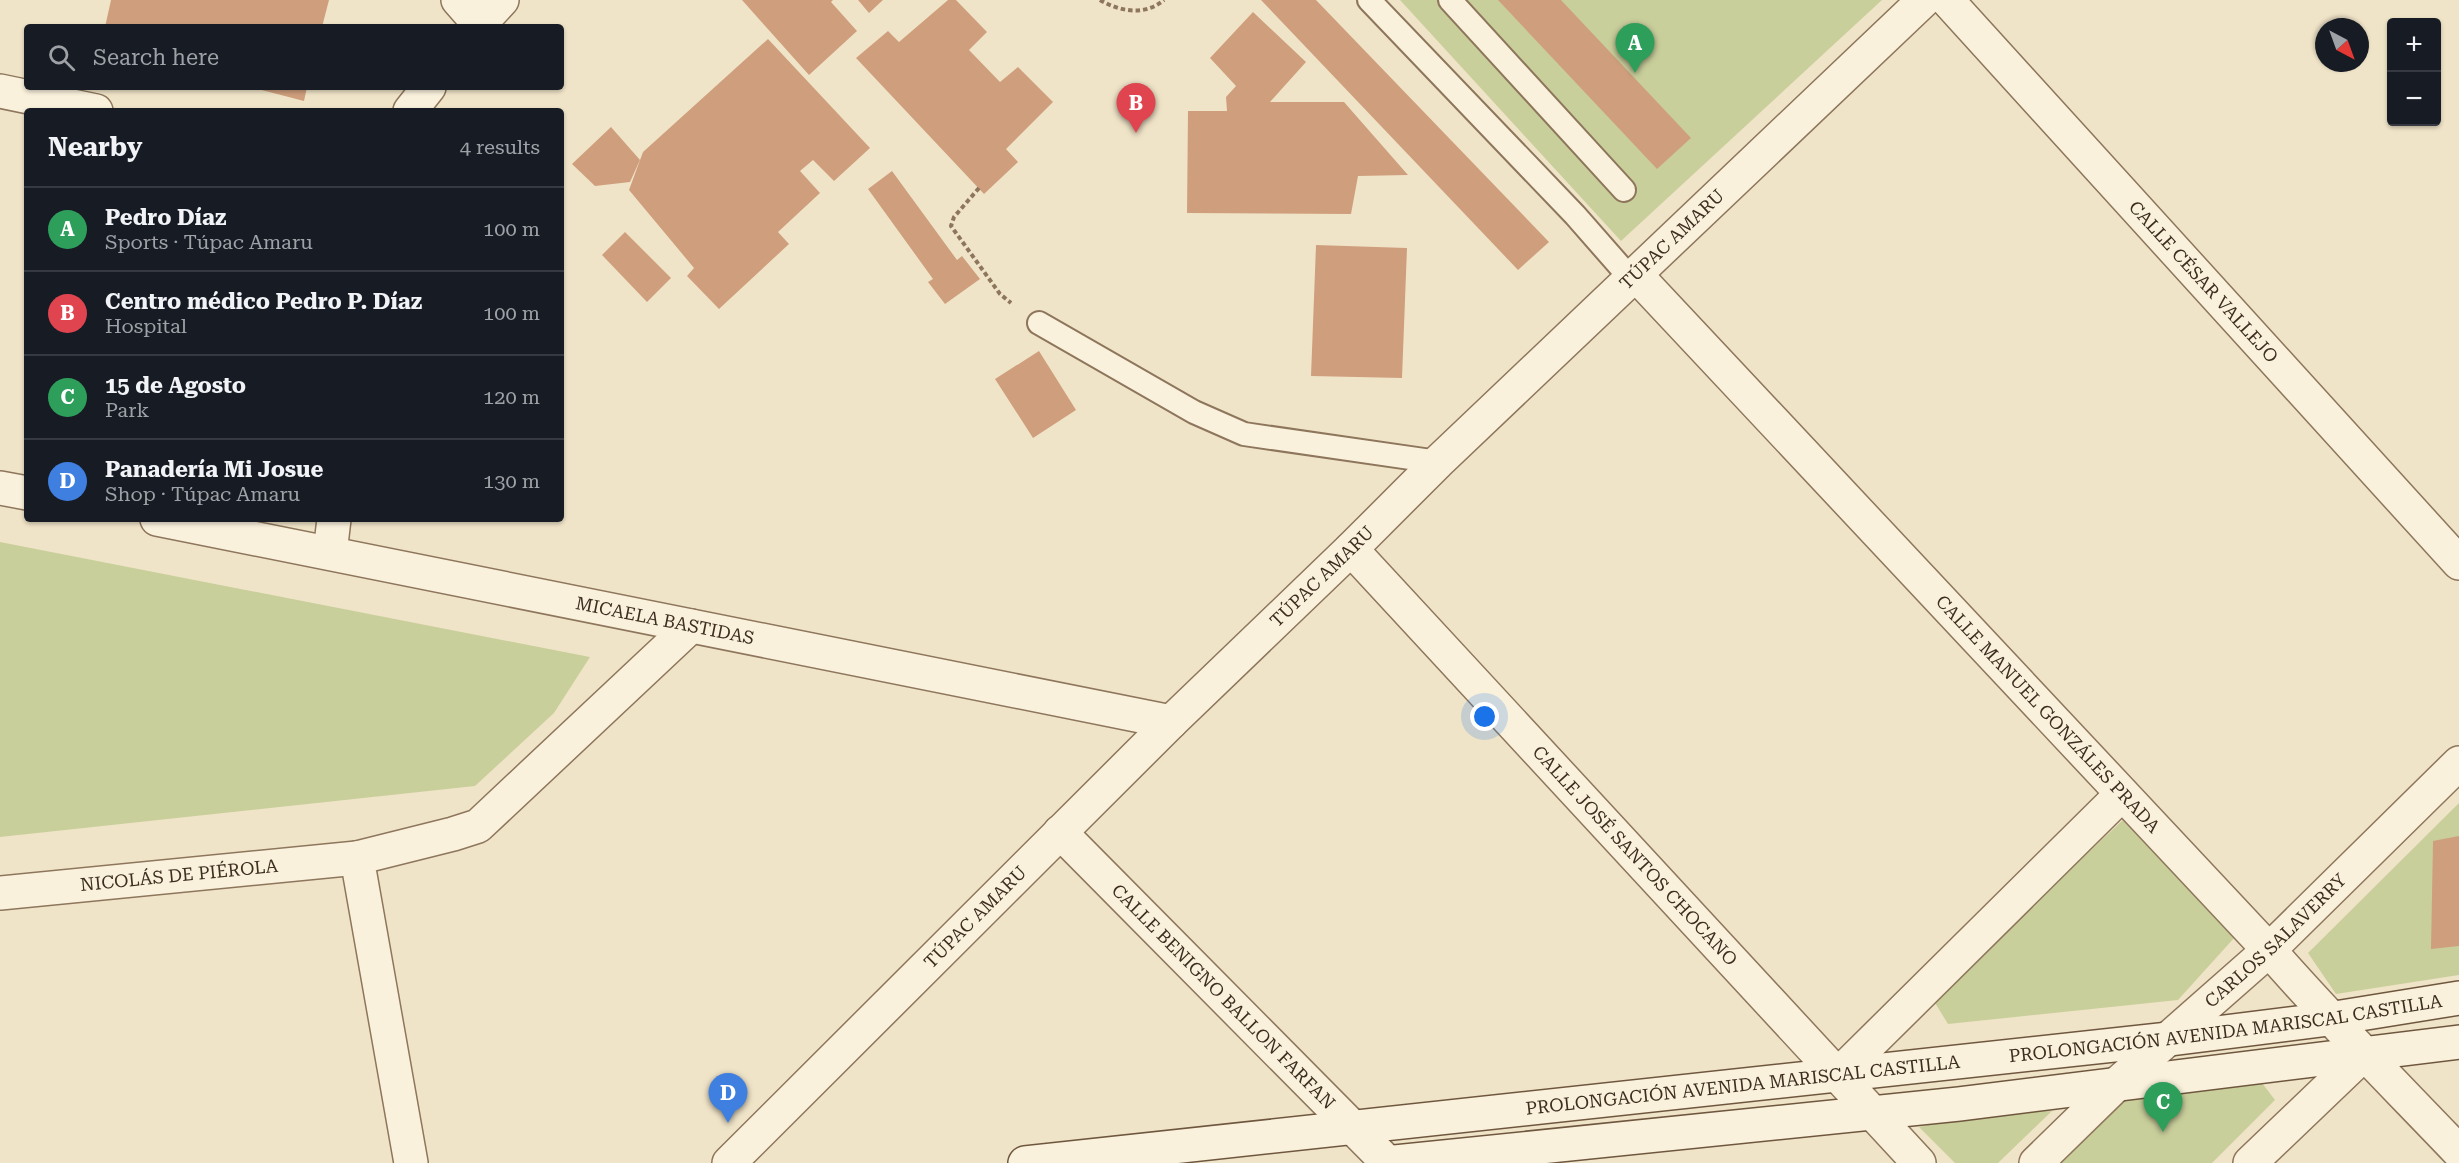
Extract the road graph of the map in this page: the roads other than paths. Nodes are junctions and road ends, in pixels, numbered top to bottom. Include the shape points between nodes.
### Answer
1 (502, 0) edge
2 (1369, 0) edge
3 (1450, 0) edge
4 (1924, 0) edge
5 (1947, 0) edge
6 (472, 17) edge
7 (427, 90) edge
8 (0, 91) edge
9 (82, 108) edge
10 (412, 108) edge
11 (1624, 190) dead end
12 (1634, 277) junction
13 (1039, 323) road end
14 (1438, 462) junction
15 (0, 488) edge
16 (24, 492) edge
17 (172, 522) edge
18 (334, 522) edge
19 (1351, 549) junction
20 (330, 553) junction
21 (2459, 563) edge
22 (691, 626) junction
23 (1171, 722) junction
24 (2459, 763) edge
25 (2122, 794) junction
26 (1060, 832) junction
27 (357, 858) junction
28 (0, 893) edge
29 (2269, 950) junction
30 (2459, 998) edge
31 (2329, 1019) junction
32 (2169, 1039) junction
33 (2459, 1042) edge
34 (2365, 1053) junction
35 (1838, 1075) junction
36 (2118, 1083) junction
37 (1872, 1112) junction
38 (1353, 1128) junction
39 (2459, 1152) edge
40 (411, 1163) edge
41 (729, 1163) edge
42 (1025, 1163) edge
43 (1387, 1163) edge
44 (1919, 1163) edge
45 (2036, 1163) edge
46 (2250, 1163) edge

1 - 6 street
2 - 12 lane
3 - 11 lane
4 - 12 street, TÚPAC AMARU
5 - 21 street, CALLE CÉSAR VALLEJO
7 - 10 street
8 - 9 street
12 - 14 street, TÚPAC AMARU
12 - 25 street, CALLE MANUEL GONZÁLES PRADA
13 - 14 lane via 1227,429
14 - 19 street, TÚPAC AMARU
15 - 16 street
17 - 20 street, MICAELA BASTIDAS
18 - 20 street
19 - 23 street, TÚPAC AMARU
19 - 35 street, CALLE JOSÉ SANTOS CHOCANO
20 - 22 street, MICAELA BASTIDAS
22 - 23 street, MICAELA BASTIDAS
22 - 27 street, NICOLÁS DE PIÉROLA via 478,826
23 - 26 street, TÚPAC AMARU
24 - 29 street, CARLOS SALAVERRY
25 - 29 street, CALLE MANUEL GONZÁLES PRADA
25 - 35 street
26 - 38 street, CALLE BENIGNO BALLON FARFAN
26 - 41 street, TÚPAC AMARU
27 - 28 street, NICOLÁS DE PIÉROLA
27 - 40 street
29 - 31 street, CALLE MANUEL GONZÁLES PRADA
29 - 32 street, CARLOS SALAVERRY
30 - 31 street, PROLONGACIÓN AVENIDA MARISCAL CASTILLA
31 - 32 street, PROLONGACIÓN AVENIDA MARISCAL CASTILLA
31 - 34 street, CALLE MANUEL GONZÁLES PRADA
32 - 35 street, PROLONGACIÓN AVENIDA MARISCAL CASTILLA
32 - 36 street, CARLOS SALAVERRY
33 - 34 street
34 - 36 street
34 - 39 street, CALLE MANUEL GONZÁLES PRADA
34 - 46 street
35 - 37 street, CALLE JOSÉ SANTOS CHOCANO
35 - 38 street, PROLONGACIÓN AVENIDA MARISCAL CASTILLA
36 - 37 street
36 - 45 street, CARLOS SALAVERRY
37 - 43 street
37 - 44 street, CALLE JOSÉ SANTOS CHOCANO
38 - 42 street, PROLONGACIÓN AVENIDA MARISCAL CASTILLA
38 - 43 street, CALLE BENIGNO BALLON FARFAN

